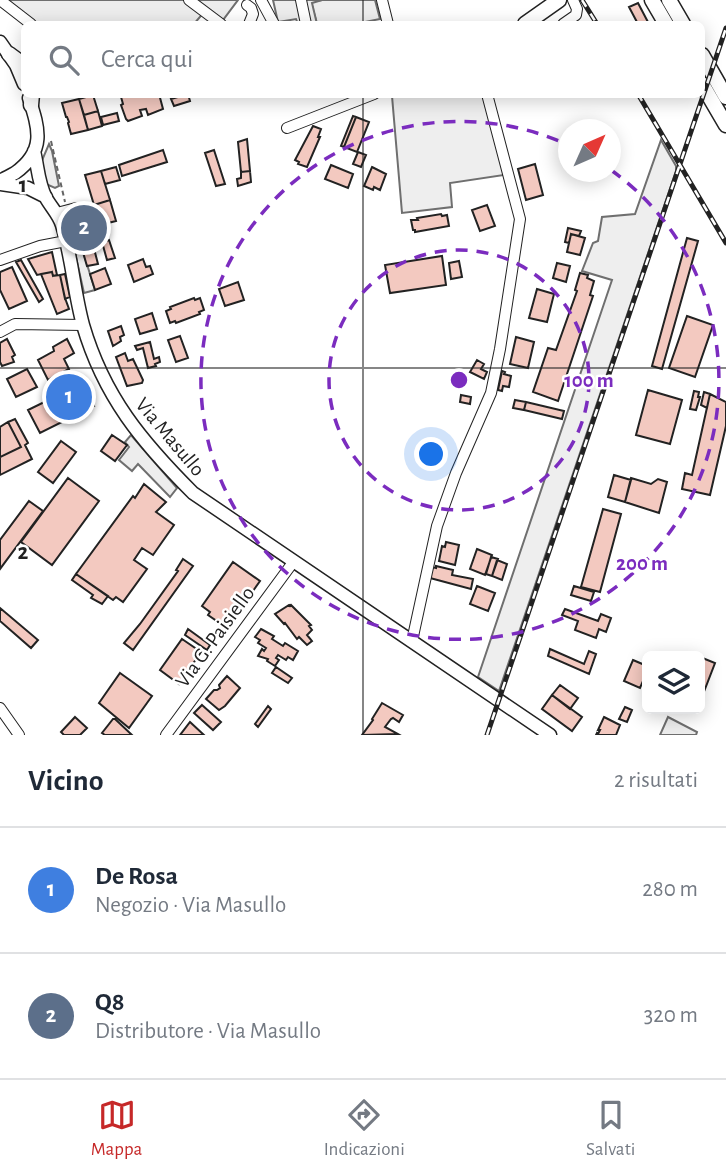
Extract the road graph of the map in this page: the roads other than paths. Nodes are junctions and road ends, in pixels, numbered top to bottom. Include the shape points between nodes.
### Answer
1 (189, 0) edge
2 (261, 0) edge
3 (301, 0) edge
4 (382, 0) edge
5 (559, 0) edge
6 (573, 0) edge
7 (652, 0) edge
8 (669, 0) edge
9 (0, 1) edge
10 (247, 5) dead end
11 (27, 21) edge
12 (217, 21) edge
13 (250, 21) edge
14 (272, 21) edge
15 (306, 21) edge
16 (387, 21) edge
17 (530, 21) edge
18 (567, 21) edge
19 (664, 21) edge
20 (681, 21) edge
21 (5, 48) edge
22 (705, 60) edge
23 (21, 62) edge
24 (21, 78) edge
25 (705, 89) edge
26 (726, 97) edge
27 (31, 98) edge
28 (364, 98) edge
29 (488, 98) edge
30 (726, 125) edge
31 (287, 128) dead end
32 (34, 151) junction
33 (0, 183) edge
34 (46, 197) junction
35 (62, 212) junction
36 (65, 239) junction
37 (0, 260) edge
38 (83, 324) junction
39 (0, 332) edge
40 (294, 561) junction
41 (412, 641) junction
42 (0, 708) edge
43 (19, 735) edge
44 (166, 735) edge
45 (550, 735) edge

1 - 12 street
2 - 14 street
3 - 15 street
4 - 16 street
5 - 17 highway
6 - 18 street via 576,15
7 - 19 highway
8 - 20 highway
9 - 11 street
10 - 13 street via 253,14
21 - 23 highway
21 - 24 main road
22 - 26 highway
25 - 30 highway
27 - 32 main road, Via Masullo via 39,135
28 - 31 street
29 - 41 street via 520,219 491,393 436,526
32 - 33 main road
32 - 34 main road, Via Masullo
33 - 34 main road
34 - 35 main road, Via Masullo
35 - 36 main road, Via Masullo
35 - 36 street via 76,208 82,232
36 - 37 street
36 - 38 main road, Via Masullo
38 - 39 street via 15,324
38 - 40 main road, Via Masullo via 121,411 158,458 193,493
40 - 41 main road, Via Masullo
40 - 44 street, Via G. Paisiello
41 - 45 main road, Via Masullo
42 - 43 street

